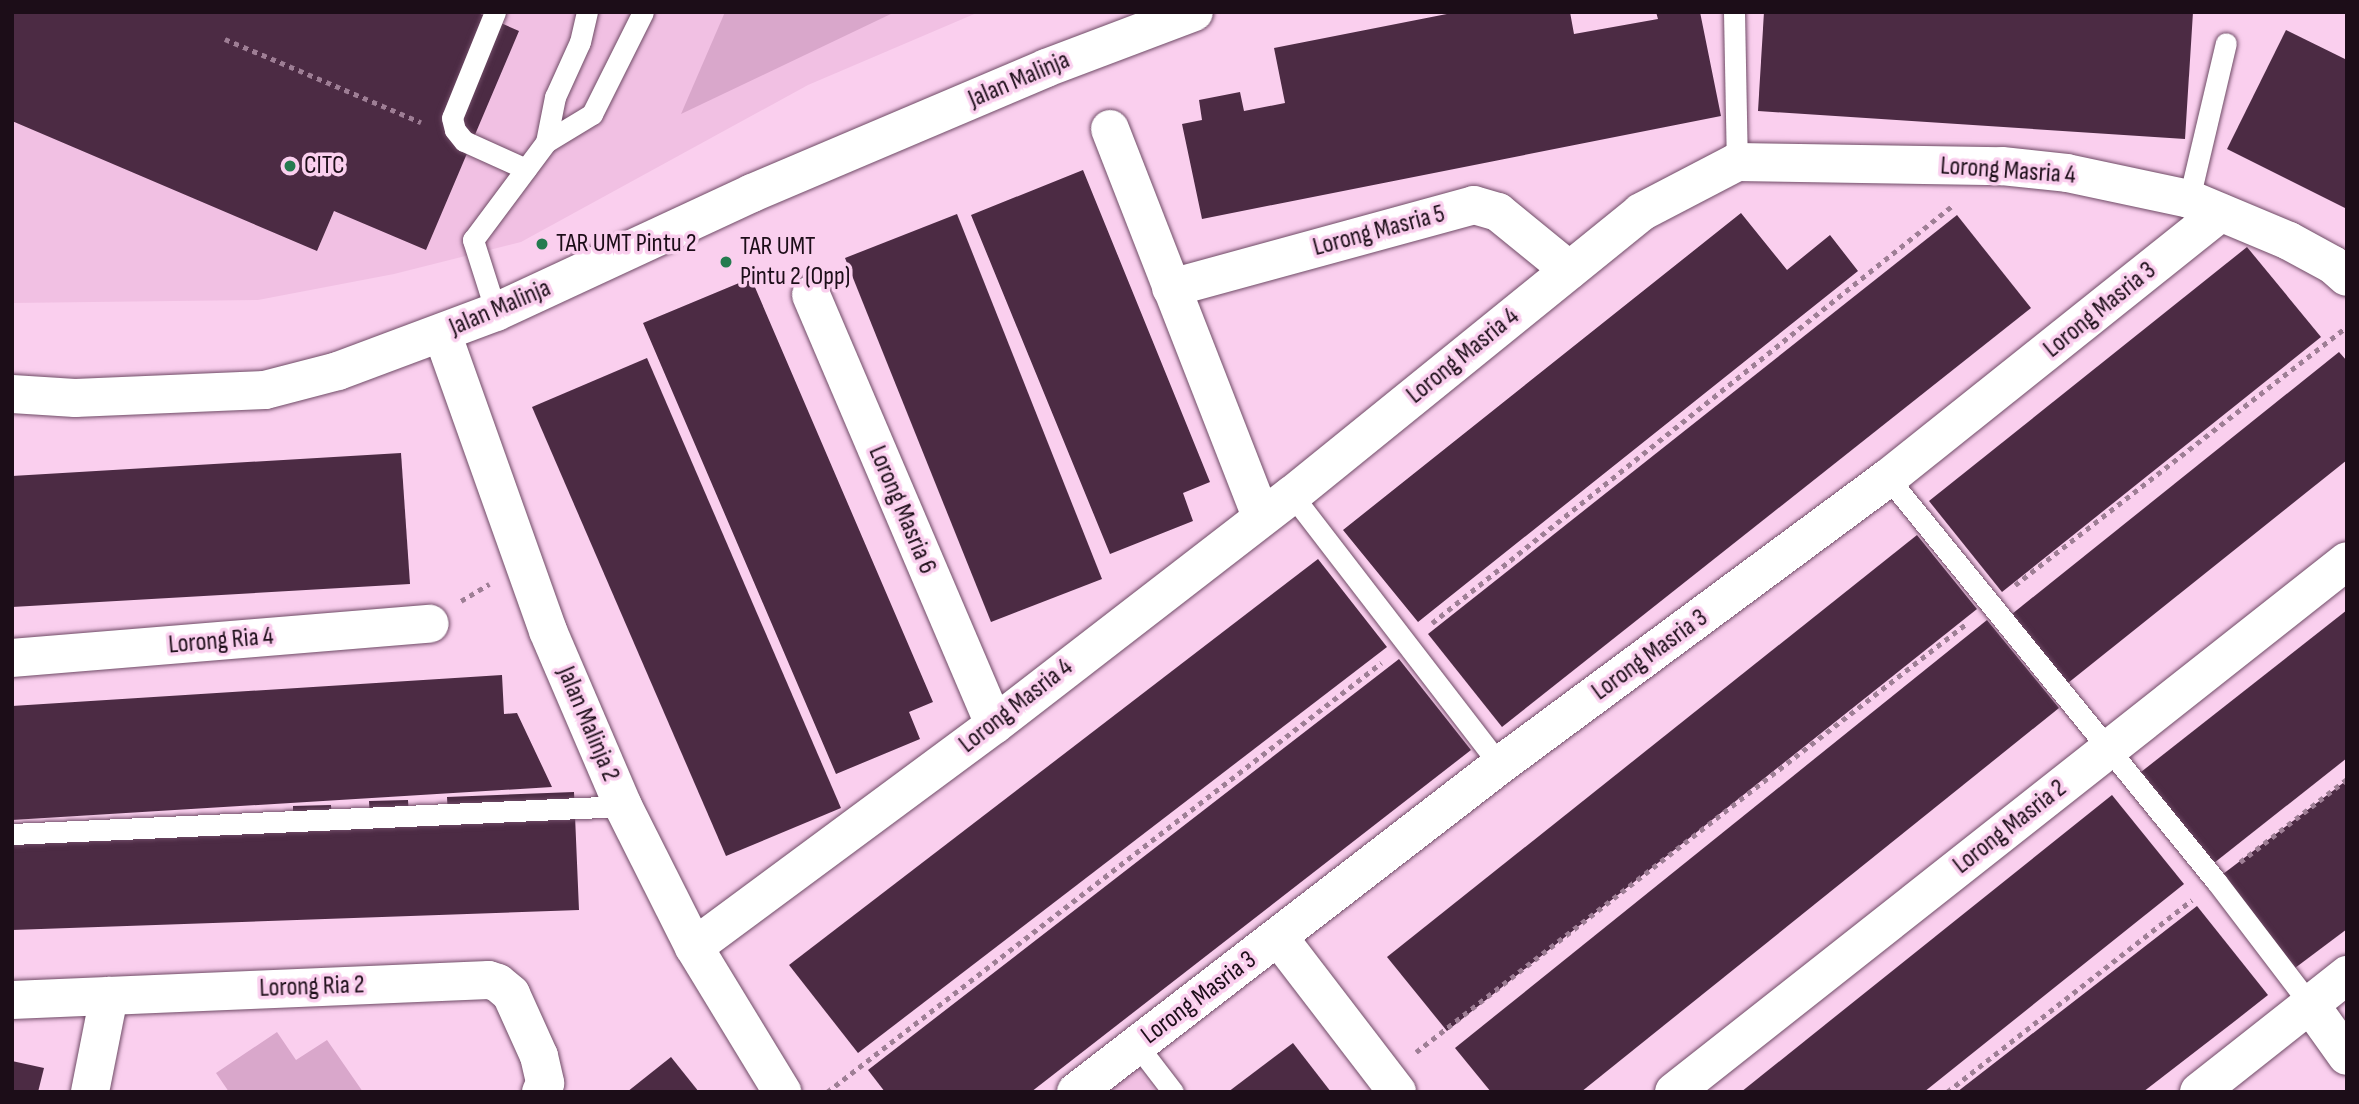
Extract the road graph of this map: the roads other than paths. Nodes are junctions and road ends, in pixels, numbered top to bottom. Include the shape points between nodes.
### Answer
1 (495, 12) edge
2 (587, 12) edge
3 (643, 12) edge
4 (1194, 12) edge
5 (1734, 12) edge
6 (2226, 43) dead end
7 (1110, 129) dead end
8 (546, 142) junction
9 (1737, 162) junction
10 (526, 169) junction
11 (2205, 206) junction
12 (1569, 270) junction
13 (2347, 277) edge
14 (1171, 288) junction
15 (811, 295) dead end
16 (496, 312) junction
17 (442, 333) junction
18 (12, 394) edge
19 (1888, 478) junction
20 (1292, 495) junction
21 (1261, 517) junction
22 (2347, 561) edge
23 (430, 624) road end
24 (12, 658) edge
25 (994, 725) junction
26 (2107, 750) junction
27 (1500, 765) junction
28 (623, 806) junction
29 (12, 834) edge
30 (1279, 938) junction
31 (694, 947) junction
32 (2347, 975) edge
33 (109, 996) junction
34 (12, 1000) edge
35 (2309, 1003) junction
36 (1137, 1045) junction
37 (2347, 1056) edge
38 (1391, 1084) edge
39 (543, 1088) edge
40 (90, 1092) edge
41 (782, 1092) edge
42 (1076, 1092) edge
43 (1173, 1092) edge
44 (1674, 1092) edge
45 (2199, 1092) edge

1 - 10 lane via 452,118 464,141
2 - 8 lane via 580,42 555,97
3 - 8 lane via 592,114
4 - 16 street, Jalan Malinja via 1046,68 764,188
5 - 9 lane
6 - 11 lane
7 - 14 street
8 - 10 lane
9 - 11 street, Lorong Masria 4 via 2002,166 2067,173
9 - 12 street, Lorong Masria 4 via 1641,212
10 - 16 lane via 472,240
11 - 13 street, Lorong Masria 4 via 2289,241
11 - 19 street, Lorong Masria 3
12 - 14 street, Lorong Masria 5 via 1498,212 1474,205
12 - 20 street, Lorong Masria 4
14 - 21 street
15 - 25 street, Lorong Masria 6
16 - 17 street, Jalan Malinja
17 - 18 street, Jalan Malinja via 338,371 265,390 75,398
17 - 28 street, Jalan Malinja 2 via 548,631
19 - 26 lane
19 - 27 street, Lorong Masria 3
20 - 21 street, Lorong Masria 4
20 - 27 lane
21 - 25 street, Lorong Masria 4
22 - 26 street, Lorong Masria 2
23 - 24 street, Lorong Ria 4
25 - 31 street, Lorong Masria 4
26 - 35 lane
26 - 44 street, Lorong Masria 2
27 - 30 street, Lorong Masria 3
28 - 29 lane
28 - 31 street, Jalan Malinja 2
30 - 36 street, Lorong Masria 3
30 - 38 street
31 - 41 street, Jalan Malinja 2
32 - 35 street
33 - 34 street, Lorong Ria 2
33 - 39 street, Lorong Ria 2 via 489,980 510,994 539,1056
33 - 40 street
35 - 37 street
35 - 45 street
36 - 42 street, Lorong Masria 3
36 - 43 lane

